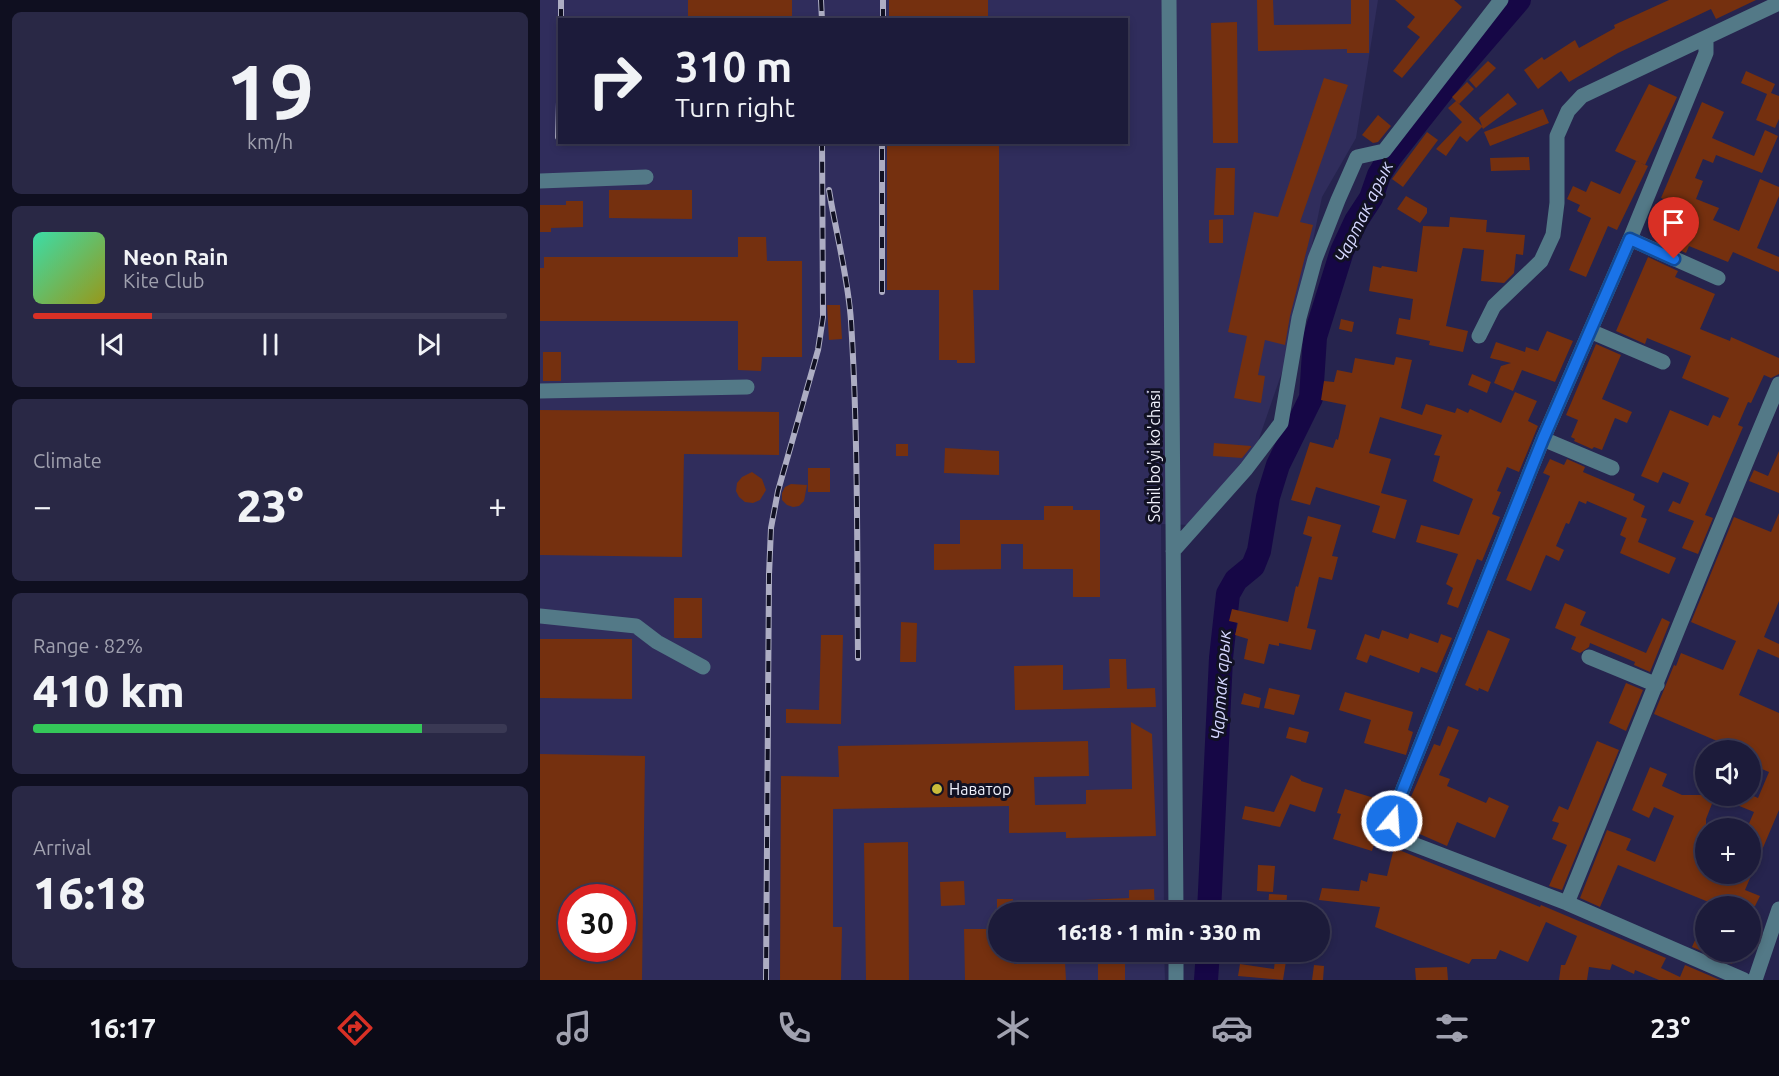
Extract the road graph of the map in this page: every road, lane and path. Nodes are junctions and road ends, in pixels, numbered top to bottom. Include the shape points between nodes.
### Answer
1 (1168, 0) edge
2 (1501, 0) edge
3 (1779, 3) edge
4 (1706, 38) junction
5 (646, 177) dead end
6 (540, 181) edge
7 (1630, 239) junction
8 (1718, 278) dead end
9 (1590, 331) junction
10 (1479, 336) dead end
11 (1663, 362) dead end
12 (1779, 384) edge
13 (747, 387) dead end
14 (540, 391) edge
15 (1543, 439) junction
16 (1612, 468) dead end
17 (1173, 551) junction
18 (540, 616) edge
19 (1588, 657) dead end
20 (703, 667) dead end
21 (1657, 685) junction
22 (1176, 902) edge
23 (1567, 903) junction
24 (1779, 909) edge
25 (1176, 962) edge
26 (1176, 980) edge
27 (1744, 980) edge
28 (1755, 980) edge

1 - 17 street, Sohil bo'yi ko'chasi
2 - 17 street via 1384,151 1358,157 1315,259 1299,318 1281,423
3 - 4 street
4 - 7 street via 1706,53
4 - 10 street via 1582,96 1568,111 1557,136 1553,235 1541,261 1494,306
5 - 6 street
7 - 8 street
7 - 9 street
9 - 11 street
9 - 15 street
12 - 21 street
13 - 14 street
15 - 16 street
15 - 23 street via 1392,821 1395,833 1405,841
17 - 22 street, Sohil bo'yi ko'chasi
18 - 20 street via 636,626
19 - 21 street
21 - 23 street
23 - 27 street
24 - 28 street
25 - 26 street

